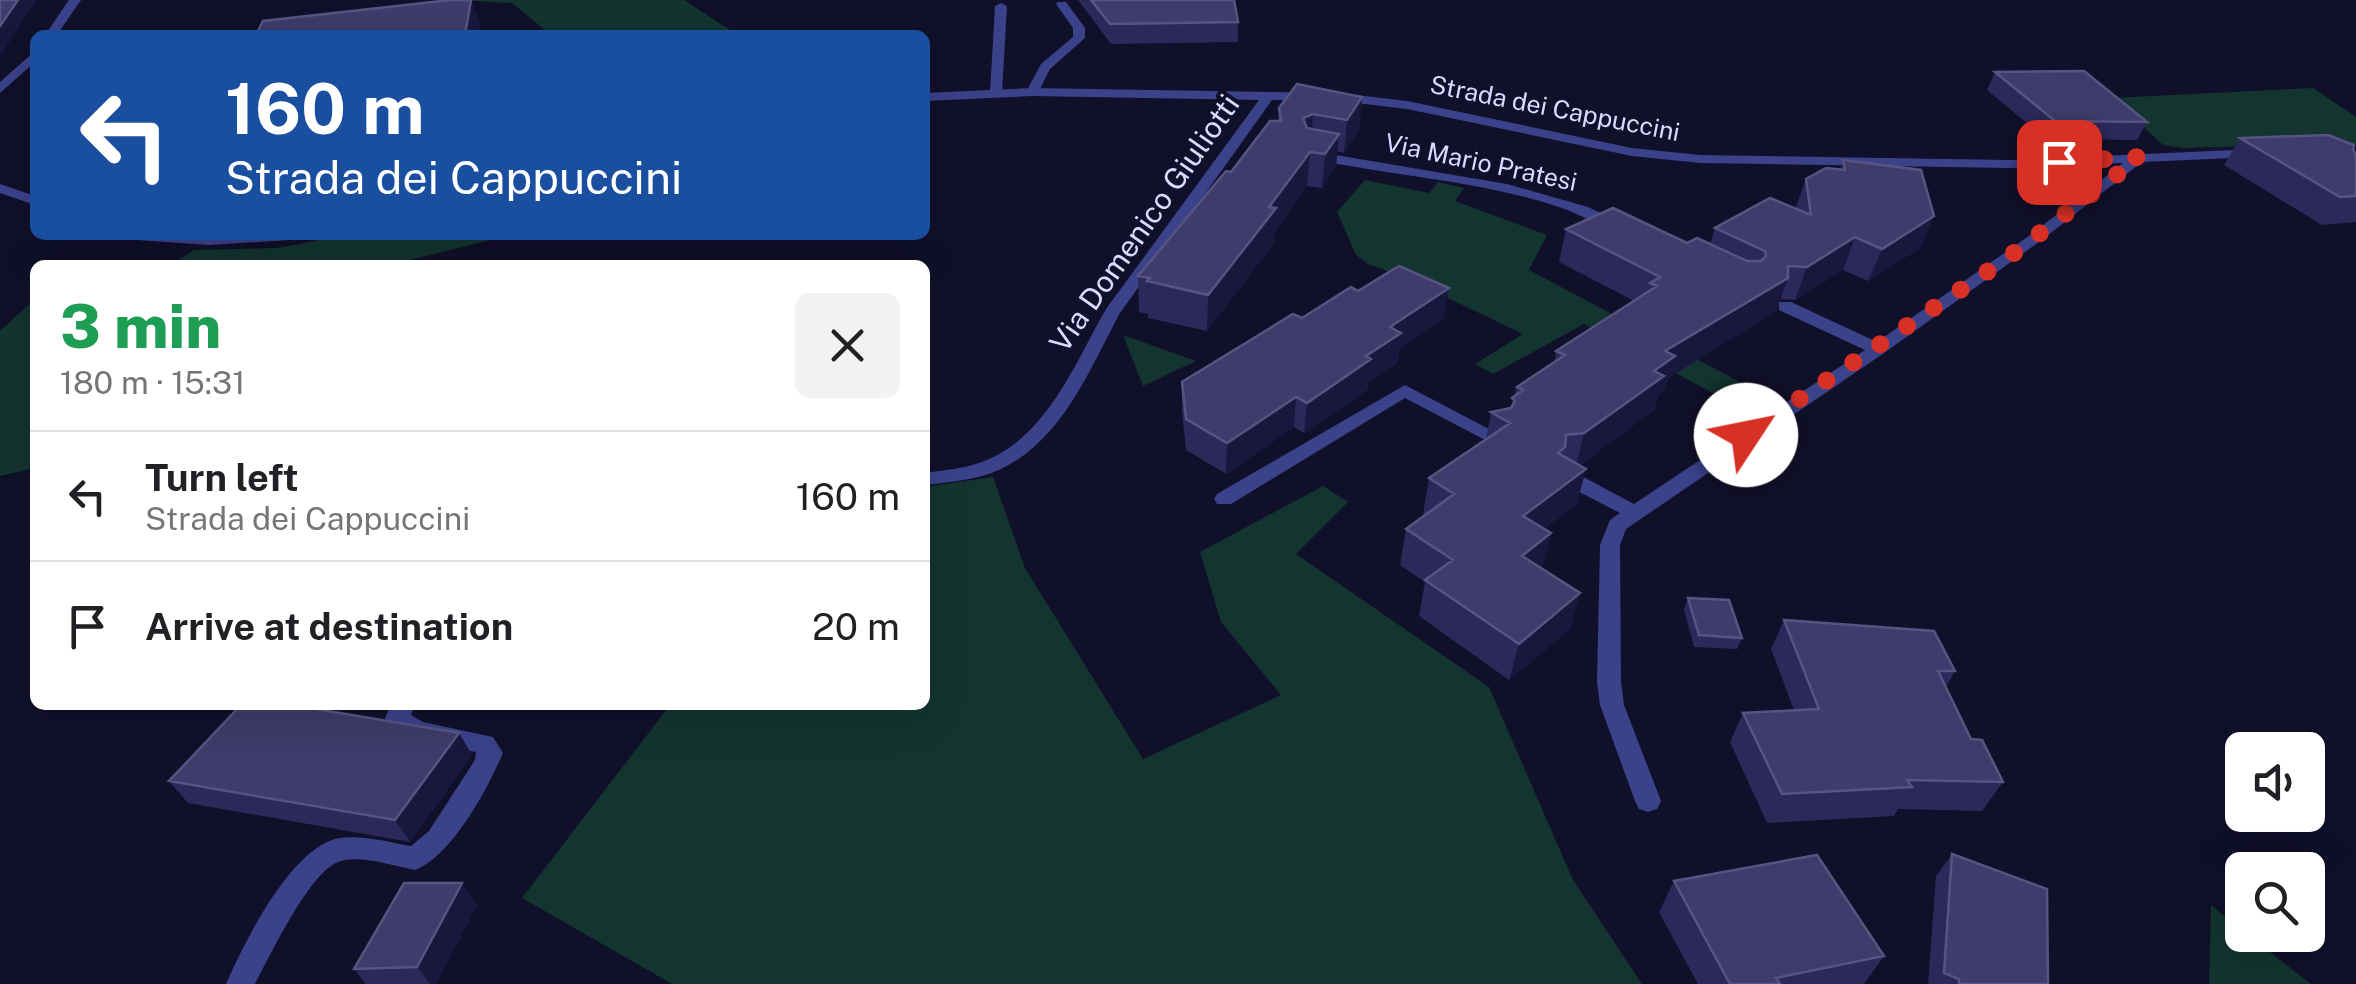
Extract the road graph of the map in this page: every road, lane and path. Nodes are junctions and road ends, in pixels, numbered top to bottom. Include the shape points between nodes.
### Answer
1 (75, 0) edge
2 (1062, 4) dead end
3 (1001, 6) dead end
4 (54, 30) edge
5 (30, 59) edge
6 (0, 90) edge
7 (1032, 92) junction
8 (996, 93) junction
9 (1270, 94) junction
10 (930, 97) edge
11 (1236, 142) junction
12 (1254, 144) edge
13 (2271, 153) edge
14 (1310, 154) edge
15 (2140, 157) junction
16 (0, 188) edge
17 (30, 199) edge
18 (1640, 235) edge
19 (1784, 306) edge
20 (1878, 349) junction
21 (1494, 437) edge
22 (1567, 477) edge
23 (930, 478) edge
24 (1224, 500) dead end
25 (1633, 512) junction
26 (401, 710) edge
27 (1648, 802) dead end
28 (240, 984) edge

1 - 4 street
2 - 7 street via 1079,38 1045,67
3 - 8 street
5 - 6 street
7 - 8 street, Strada dei Cappuccini
7 - 9 street, Strada dei Cappuccini
8 - 10 street, Strada dei Cappuccini
9 - 11 street, Via Domenico Giuliotti
9 - 15 street, Strada dei Cappuccini via 1407,105 1682,158 1954,164
11 - 12 street
11 - 23 street, Via Domenico Giuliotti via 1114,310 1032,439 993,465
13 - 15 street, Strada dei Cappuccini
14 - 18 street, Via Mario Pratesi via 1538,196
15 - 20 street
16 - 17 street
19 - 20 street
20 - 25 street
21 - 24 street via 1405,390
22 - 25 street
25 - 27 street via 1616,524 1610,546 1609,682 1619,730
26 - 28 street via 397,718 417,731 484,744 491,753 485,766 438,839 414,858 339,849 324,854

